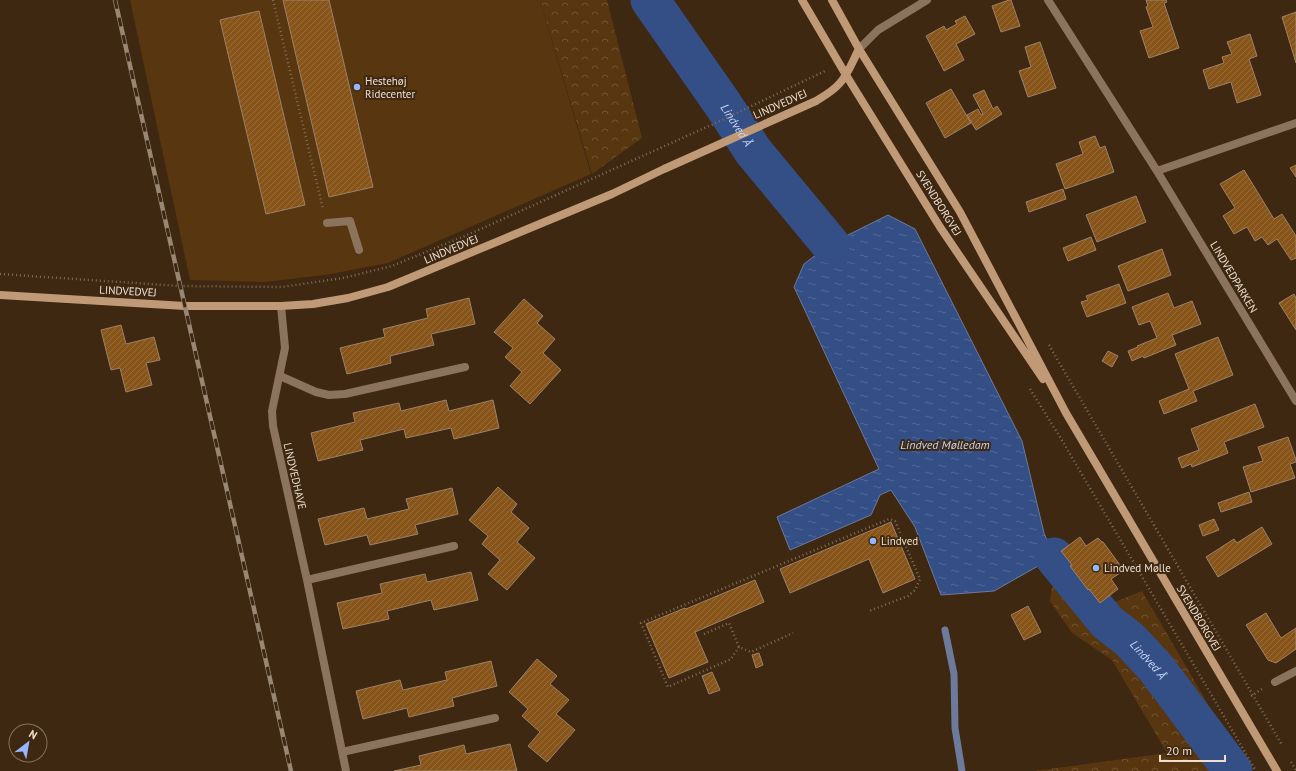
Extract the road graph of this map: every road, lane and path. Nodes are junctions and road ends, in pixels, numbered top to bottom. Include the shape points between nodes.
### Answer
1 (273, 0) edge
2 (802, 0) edge
3 (832, 0) edge
4 (927, 0) edge
5 (1048, 0) edge
6 (859, 49) junction
7 (826, 70) junction
8 (846, 75) junction
9 (840, 84) junction
10 (720, 121) dead end
11 (1296, 124) edge
12 (1157, 171) junction
13 (326, 223) joint
14 (359, 250) dead end
15 (0, 295) edge
16 (281, 306) junction
17 (1047, 341) dead end
18 (465, 367) dead end
19 (280, 376) junction
20 (1028, 385) dead end
21 (1295, 396) edge
22 (1066, 413) junction
23 (454, 546) dead end
24 (307, 580) junction
25 (869, 611) dead end
26 (793, 633) dead end
27 (704, 634) dead end
28 (739, 647) junction
29 (1296, 670) edge
30 (1275, 682) joint
31 (1253, 695) junction
32 (1237, 704) junction
33 (495, 718) dead end
34 (1285, 751) dead end
35 (342, 752) junction
36 (1289, 757) dead end
37 (1296, 770) edge
38 (346, 771) edge
39 (1256, 771) edge
40 (1277, 771) edge

1 - 13 path
2 - 8 main road, SVENDBORGVEJ
3 - 6 main road, SVENDBORGVEJ
4 - 6 street via 878,30
5 - 12 street, LINDVEDPARKEN
6 - 8 main road, LINDVEDVEJ
6 - 22 main road, SVENDBORGVEJ via 960,212
7 - 8 path
7 - 9 path
7 - 10 path
8 - 9 main road, LINDVEDVEJ
8 - 22 main road, SVENDBORGVEJ via 940,227
9 - 16 main road, LINDVEDVEJ via 816,101 664,168 612,194 388,287 348,298
11 - 12 street
12 - 21 street, LINDVEDPARKEN
13 - 14 street via 350,221
15 - 16 main road, LINDVEDVEJ via 185,306
16 - 19 street, LINDVEDHAVE via 286,348
17 - 31 path
18 - 19 street via 345,394 329,395
19 - 24 street, LINDVEDHAVE via 272,410 273,426
20 - 39 path
22 - 32 main road, SVENDBORGVEJ
23 - 24 street
24 - 35 street, LINDVEDHAVE
25 - 28 path via 908,596 916,590 920,579 895,521 889,519 641,623 668,687 731,659
26 - 28 path via 751,652
27 - 28 path via 729,624
29 - 30 street
30 - 31 path
31 - 32 path
31 - 34 path
32 - 40 main road, SVENDBORGVEJ
33 - 35 street
35 - 38 street, LINDVEDHAVE
36 - 37 path

